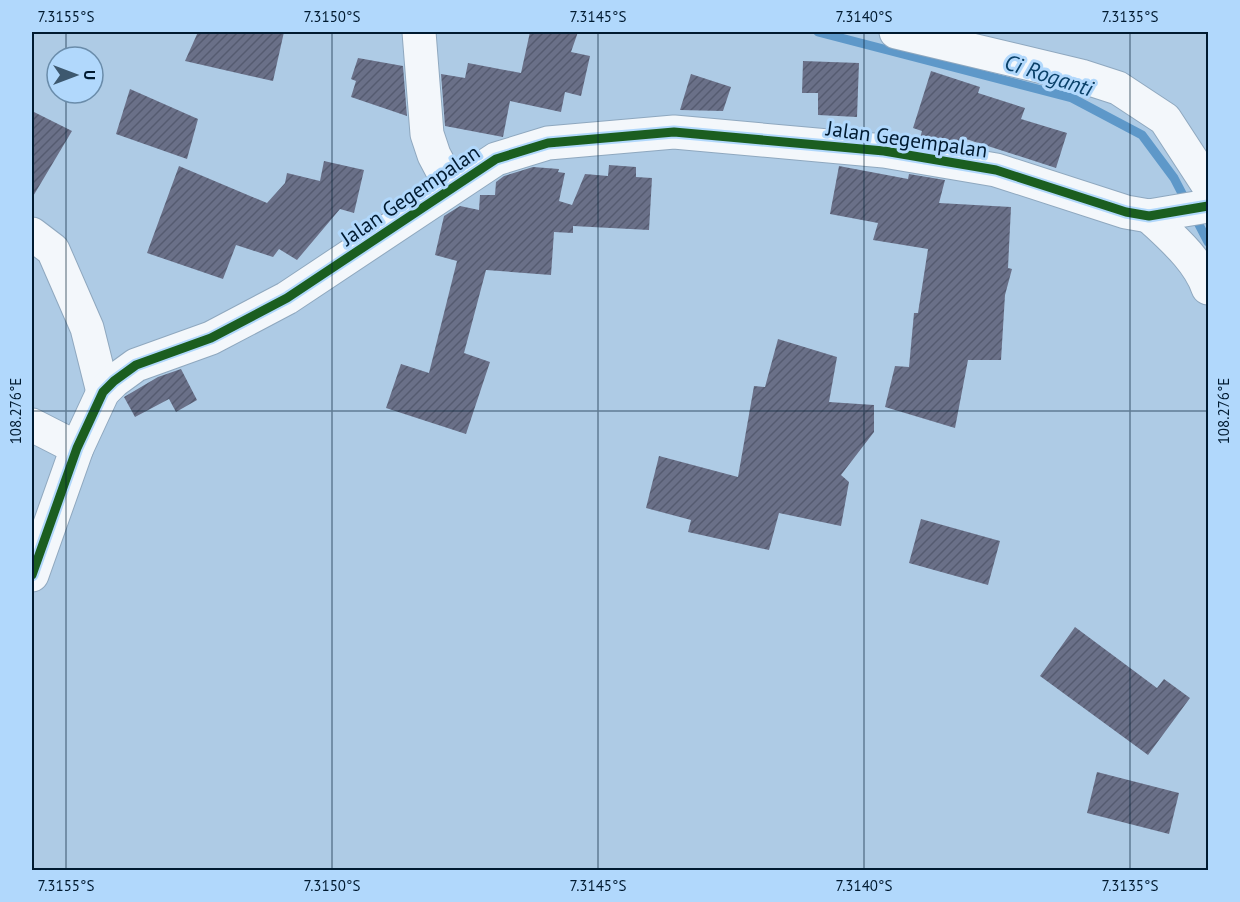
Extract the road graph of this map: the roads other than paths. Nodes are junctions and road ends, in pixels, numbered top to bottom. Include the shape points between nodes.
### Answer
1 (419, 32) edge
2 (896, 32) edge
3 (1209, 185) edge
4 (451, 187) junction
5 (1209, 206) edge
6 (1162, 215) junction
7 (32, 234) edge
8 (1209, 288) edge
9 (103, 392) junction
10 (32, 425) edge
11 (77, 448) junction
12 (32, 575) edge

1 - 4 street via 427,134
2 - 3 street via 1118,88 1165,119
4 - 6 street, Jalan Gegempalan via 496,159 548,143 674,132 884,151 985,168 1126,212
4 - 9 street, Jalan Gegempalan via 362,251 287,298 211,338 136,365
5 - 6 street, Jalan Gegempalan
6 - 8 street
7 - 9 street via 53,250 87,328
9 - 11 street, Jalan Gegempalan
10 - 11 street
11 - 12 street, Jalan Gegempalan

